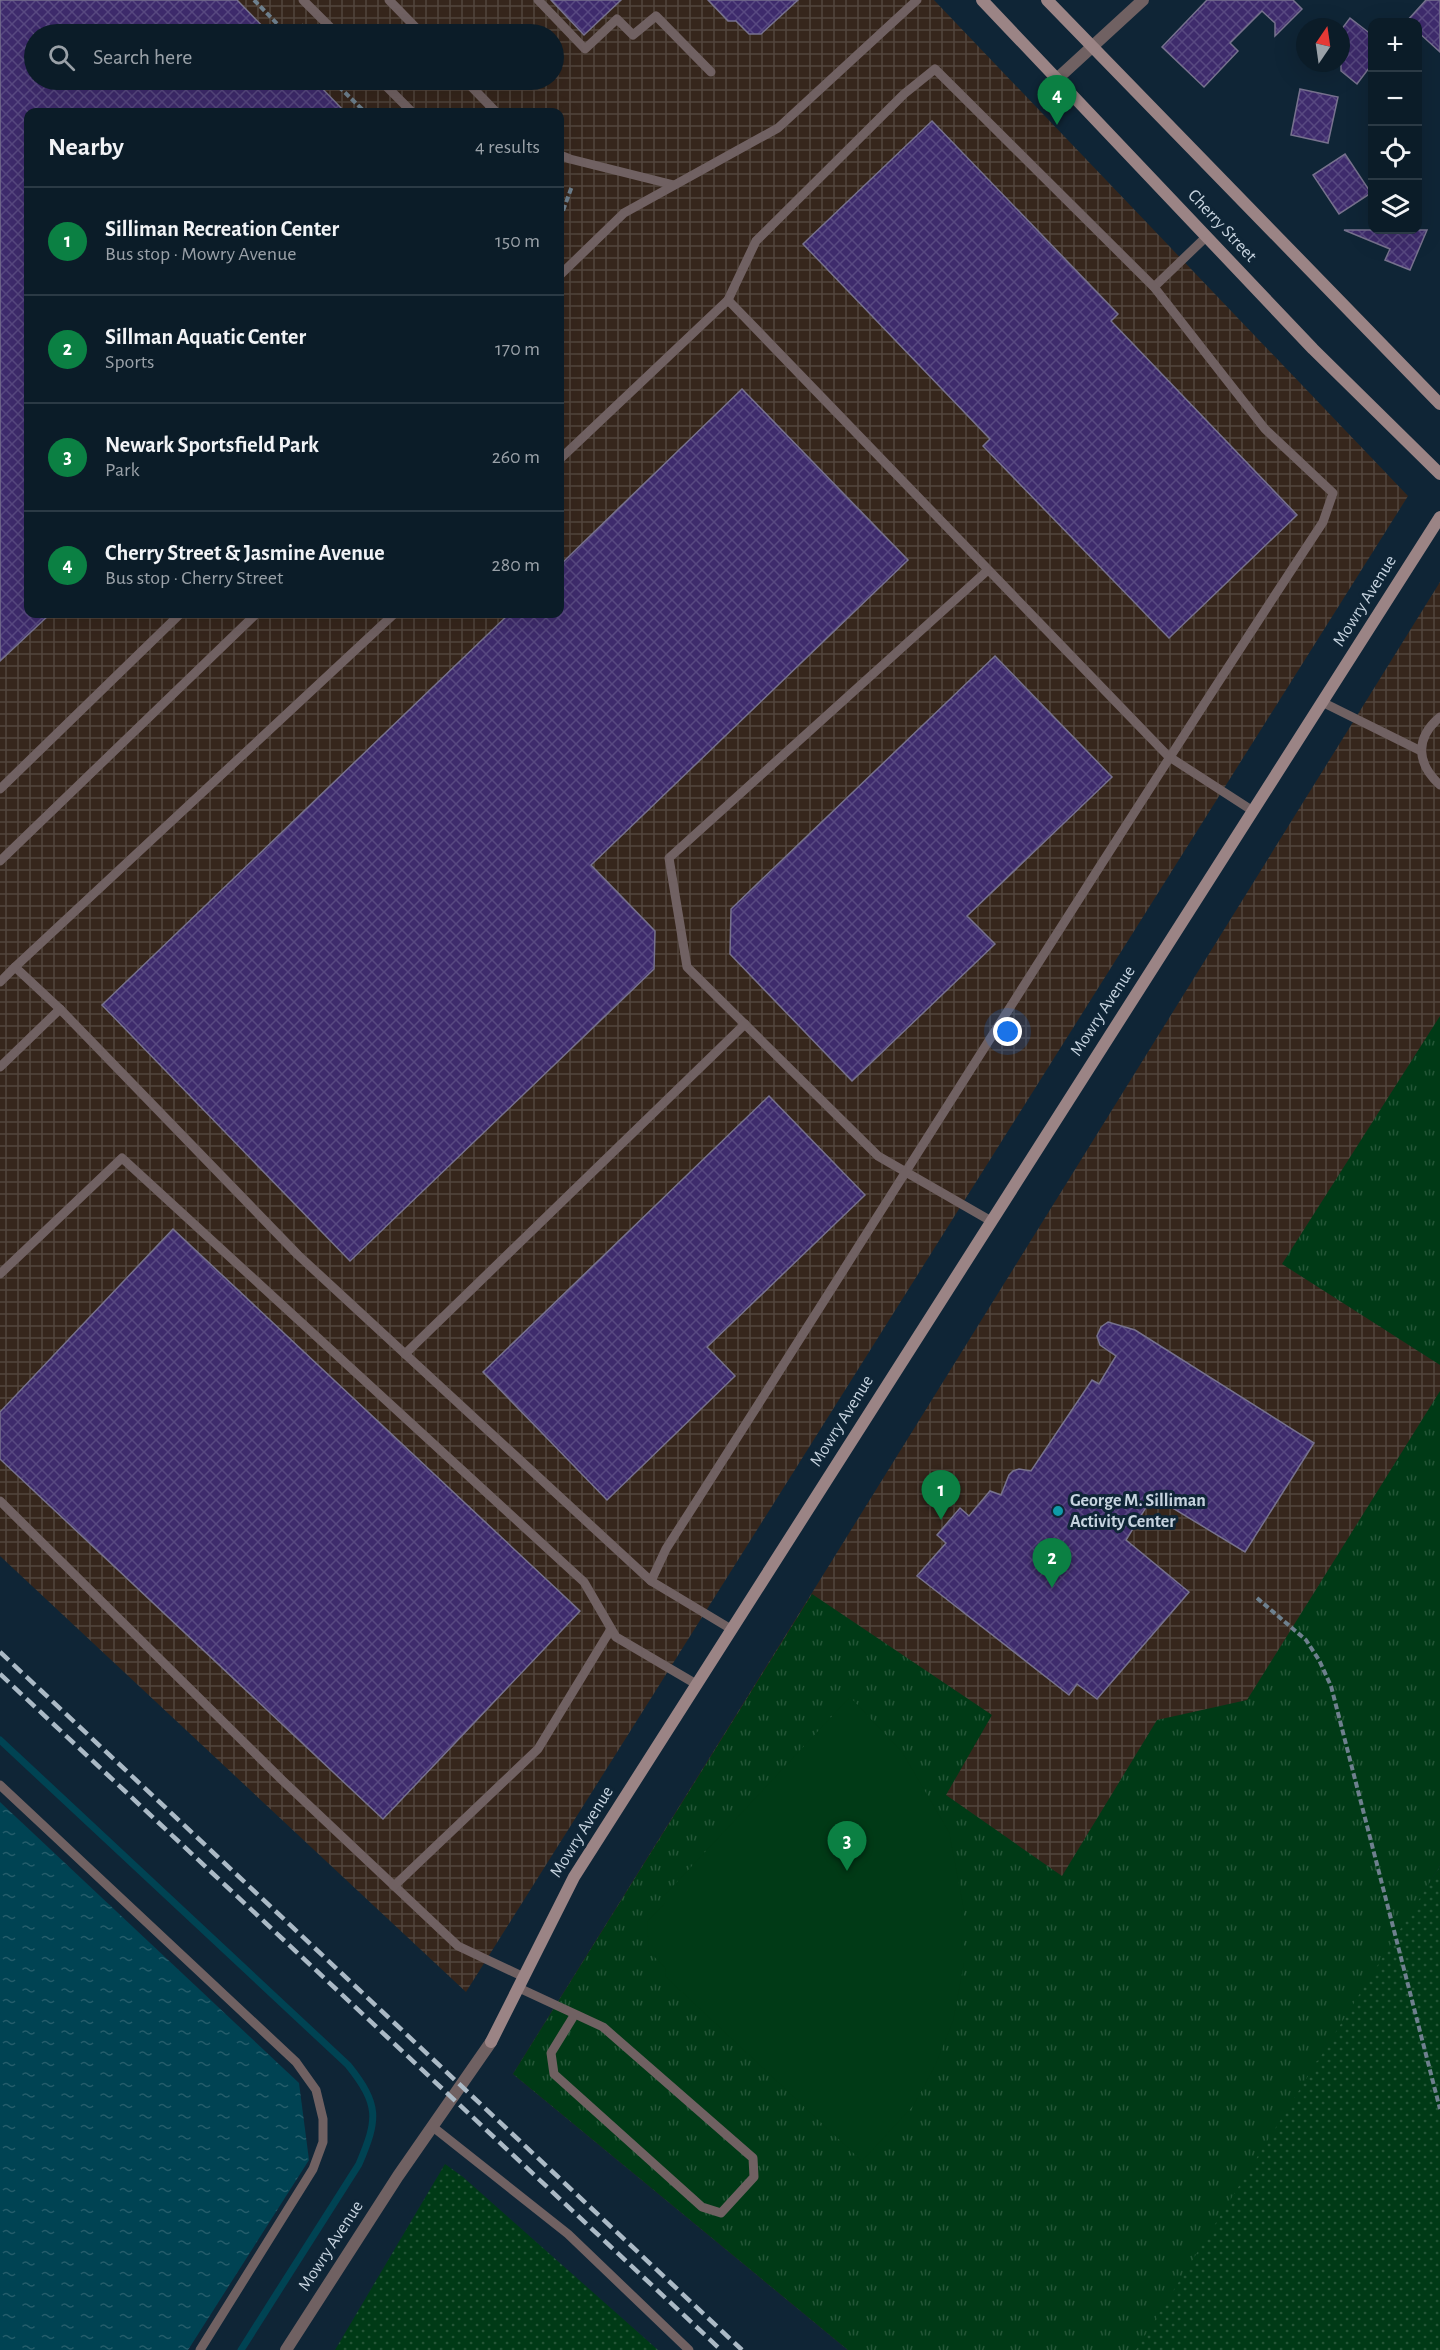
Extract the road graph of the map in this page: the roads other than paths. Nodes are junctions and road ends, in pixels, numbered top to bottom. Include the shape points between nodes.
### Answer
1 (303, 0) edge
2 (389, 0) edge
3 (538, 0) edge
4 (917, 0) edge
5 (982, 0) edge
6 (1047, 0) edge
7 (1143, 0) edge
8 (327, 24) edge
9 (412, 24) edge
10 (561, 24) edge
11 (564, 27) edge
12 (1092, 47) junction
13 (711, 72) dead end
14 (1058, 78) junction
15 (390, 90) edge
16 (475, 90) edge
17 (408, 108) edge
18 (492, 108) edge
19 (564, 156) edge
20 (674, 185) junction
21 (1207, 236) junction
22 (564, 268) edge
23 (1154, 286) junction
24 (729, 300) junction
25 (1440, 404) edge
26 (564, 455) edge
27 (1440, 474) edge
28 (1440, 517) edge
29 (988, 570) junction
30 (176, 618) edge
31 (252, 618) edge
32 (390, 618) edge
33 (1322, 702) junction
34 (1440, 717) edge
35 (1421, 751) junction
36 (1168, 756) junction
37 (1440, 785) edge
38 (0, 789) edge
39 (1253, 811) junction
40 (0, 861) edge
41 (15, 967) junction
42 (0, 982) edge
43 (60, 1009) junction
44 (745, 1024) junction
45 (0, 1067) edge
46 (906, 1173) junction
47 (991, 1221) junction
48 (0, 1274) edge
49 (405, 1354) junction
50 (0, 1501) edge
51 (651, 1581) junction
52 (611, 1629) junction
53 (731, 1629) junction
54 (696, 1684) junction
55 (0, 1785) edge
56 (394, 1886) junction
57 (522, 1983) junction
58 (575, 2014) junction
59 (491, 2042) joint
60 (433, 2127) junction
61 (200, 2350) edge
62 (286, 2350) edge
63 (689, 2350) edge

1 - 8 lane
2 - 9 lane
3 - 10 lane
4 - 20 lane via 778,128
5 - 14 main road, Cherry Street
6 - 12 main road, Cherry Street
7 - 12 street
11 - 13 lane via 585,49 617,19 633,35 656,16
12 - 14 street
12 - 25 main road, Cherry Street
14 - 21 main road, Cherry Street
15 - 17 lane
16 - 18 lane
19 - 20 lane
20 - 22 lane via 624,213
21 - 23 lane
21 - 27 main road, Cherry Street via 1313,349
23 - 24 lane via 935,69 904,94 756,241
23 - 36 lane via 1265,429 1333,493 1323,522
24 - 26 lane
24 - 29 lane
28 - 33 main road, Mowry Avenue
29 - 36 lane
29 - 44 lane via 669,858 687,967
30 - 38 lane
31 - 40 lane
32 - 41 lane
33 - 35 lane
33 - 39 main road, Mowry Avenue
34 - 35 lane via 1430,726
35 - 37 lane via 1430,776
36 - 39 lane
36 - 46 lane
39 - 47 main road, Mowry Avenue
41 - 42 lane
41 - 43 lane
43 - 45 lane
43 - 49 lane via 298,1255
44 - 46 lane via 878,1156
44 - 49 lane
46 - 47 lane
46 - 51 lane via 666,1549
47 - 53 main road, Mowry Avenue
48 - 52 lane via 122,1158 584,1582
49 - 51 lane
50 - 56 lane
51 - 53 lane
52 - 54 lane via 616,1637
52 - 56 lane via 538,1749
53 - 54 main road, Mowry Avenue
54 - 57 main road, Mowry Avenue via 574,1877
55 - 61 lane via 296,2062 316,2090 323,2119 323,2142 313,2169
56 - 57 lane via 458,1946
57 - 58 lane
57 - 59 main road, Mowry Avenue
58 - 58 lane via 603,2027 753,2158 754,2177 722,2213 702,2207 554,2074 551,2053
59 - 60 street, Mowry Avenue
60 - 62 street, Mowry Avenue
60 - 63 lane via 568,2234

